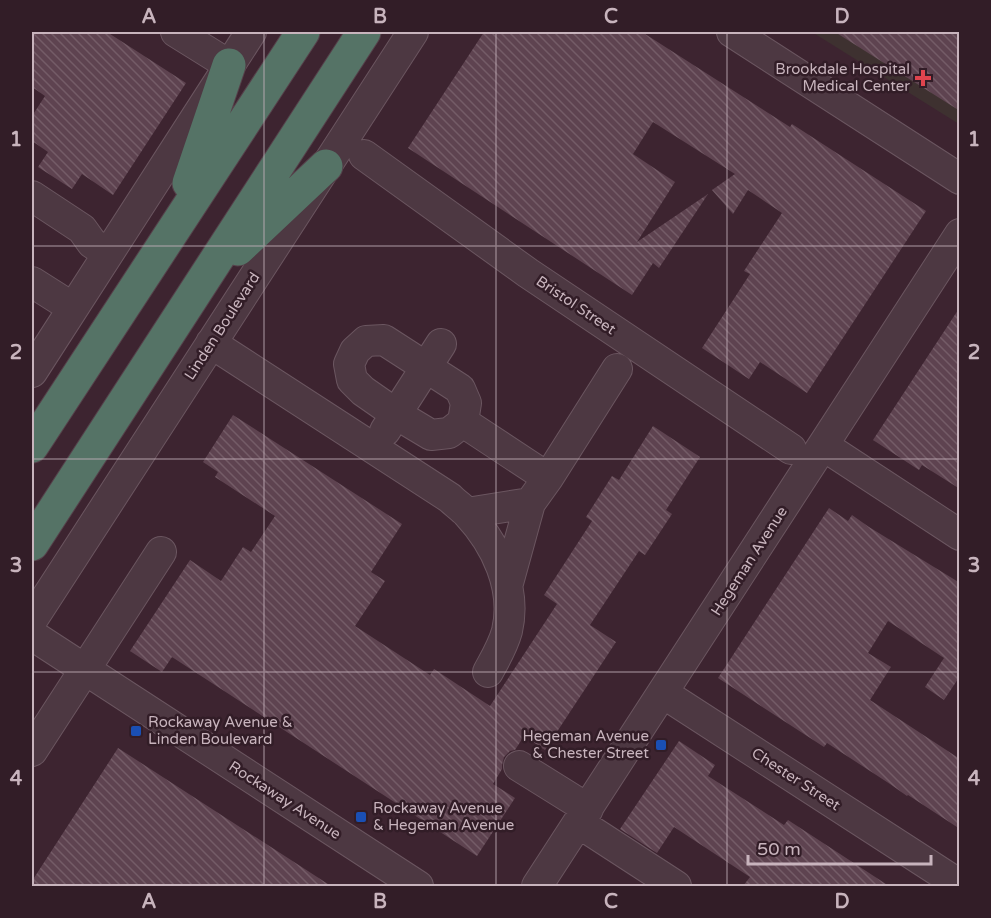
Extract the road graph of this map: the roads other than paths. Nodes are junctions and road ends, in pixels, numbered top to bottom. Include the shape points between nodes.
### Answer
1 (176, 32) edge
2 (251, 32) edge
3 (303, 32) edge
4 (364, 32) edge
5 (413, 32) edge
6 (732, 32) edge
7 (229, 65) junction
8 (364, 155) dead end
9 (326, 166) junction
10 (960, 179) edge
11 (32, 196) edge
12 (175, 226) junction
13 (960, 234) edge
14 (107, 253) junction
15 (32, 282) edge
16 (201, 283) junction
17 (73, 308) junction
18 (211, 343) junction
19 (434, 356) junction
20 (617, 369) dead end
21 (32, 372) edge
22 (396, 414) junction
23 (463, 422) junction
24 (32, 446) edge
25 (824, 446) junction
26 (373, 449) junction
27 (791, 449) dead end
28 (548, 478) junction
29 (531, 503) junction
30 (467, 513) junction
31 (960, 536) edge
32 (32, 544) edge
33 (161, 552) dead end
34 (508, 583) junction
35 (32, 620) edge
36 (32, 635) edge
37 (85, 670) junction
38 (488, 672) dead end
39 (663, 693) junction
40 (32, 750) edge
41 (519, 765) dead end
42 (583, 816) junction
43 (960, 885) edge
44 (418, 886) edge
45 (537, 886) edge
46 (676, 886) edge

1 - 7 street
2 - 7 street
3 - 12 highway
4 - 16 highway
5 - 9 street, Linden Boulevard
6 - 10 street
7 - 12 highway
7 - 14 street
8 - 27 street, Bristol Street via 528,273
9 - 16 highway
9 - 18 street, Linden Boulevard
11 - 14 street via 82,229 92,243
12 - 24 highway
13 - 25 street, Hegeman Avenue
14 - 17 street
15 - 17 street
16 - 32 highway
17 - 21 street
18 - 26 street
18 - 35 street, Linden Boulevard
19 - 22 street
19 - 22 street via 384,340 366,341 355,351 350,364 352,380
19 - 23 street via 460,389 466,403
20 - 28 street
22 - 23 street via 431,435 450,433
22 - 26 street
23 - 28 street
25 - 31 street
25 - 39 street, Hegeman Avenue
26 - 30 street
28 - 29 street
29 - 30 street
29 - 34 street
30 - 34 street via 497,555
33 - 37 street
34 - 38 street via 507,630
36 - 37 street, Rockaway Avenue
37 - 40 street
37 - 44 street, Rockaway Avenue
39 - 42 street, Hegeman Avenue
39 - 43 street, Chester Street
41 - 42 street
42 - 45 street, Hegeman Avenue
42 - 46 street

